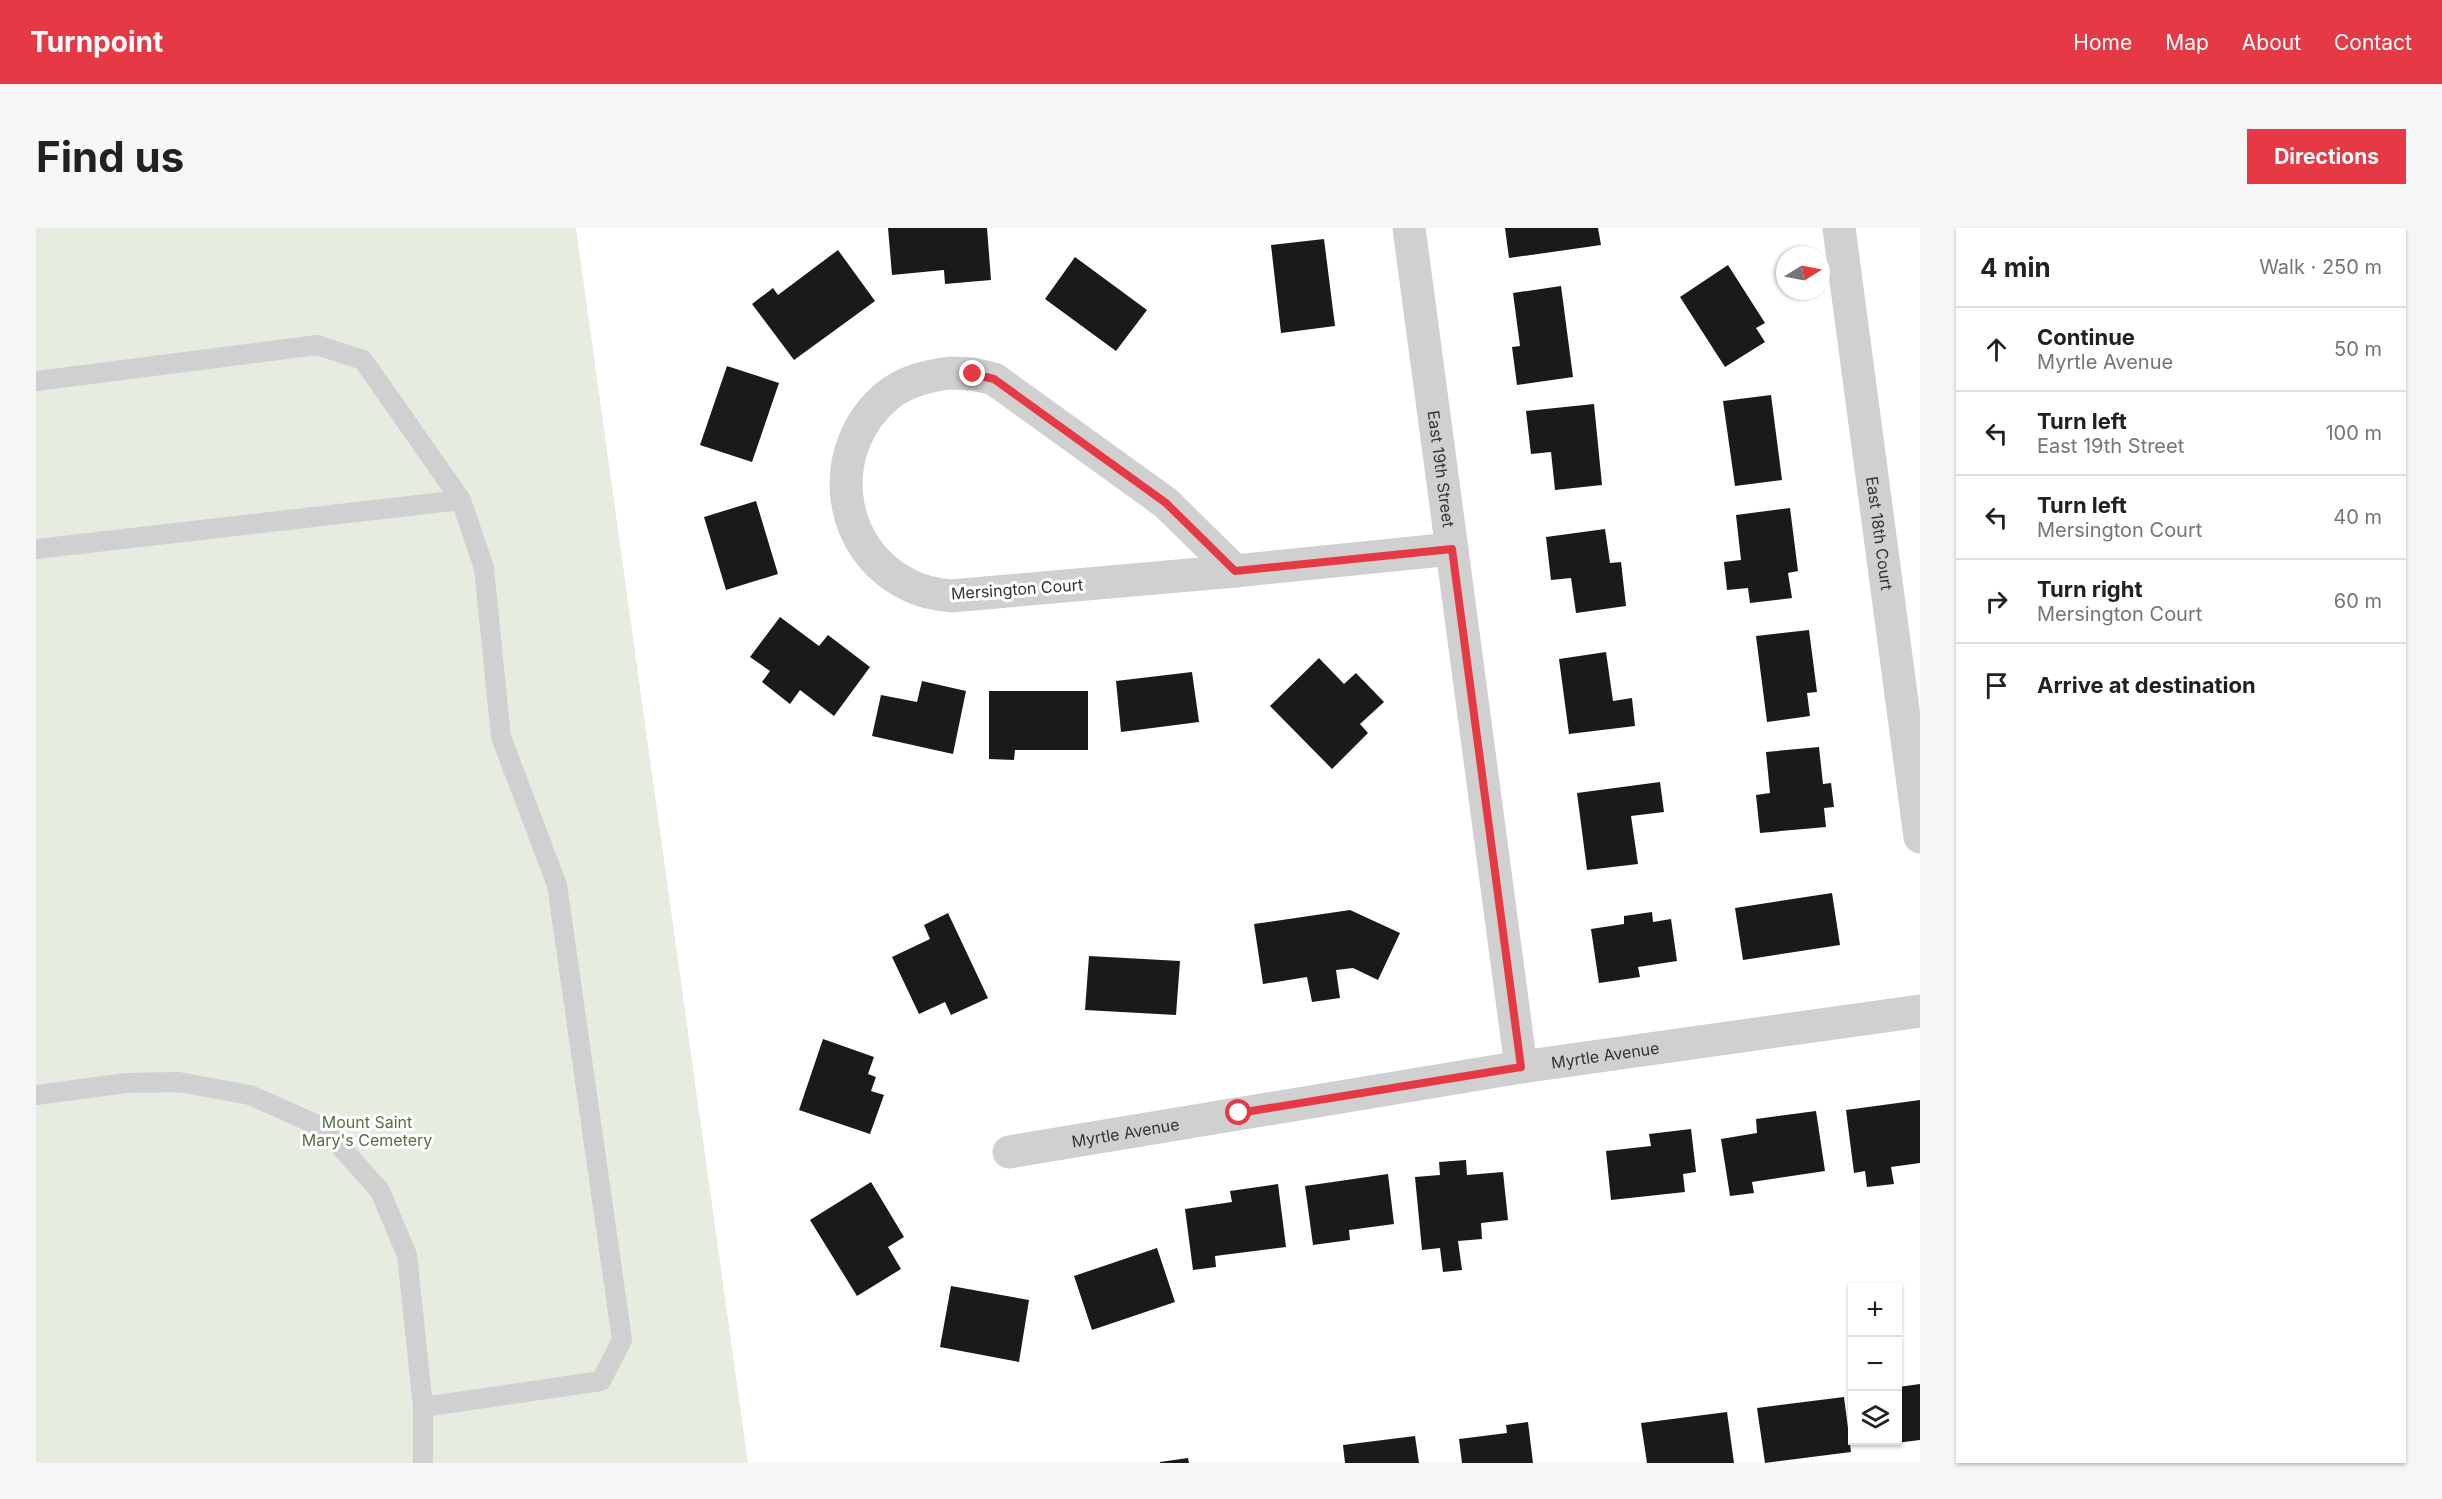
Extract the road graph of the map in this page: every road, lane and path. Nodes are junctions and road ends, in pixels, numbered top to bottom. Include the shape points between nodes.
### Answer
1 (1409, 228) edge
2 (1839, 228) edge
3 (36, 381) edge
4 (461, 500) junction
5 (36, 549) edge
6 (1452, 549) junction
7 (1235, 571) junction
8 (1920, 837) edge
9 (1920, 1011) edge
10 (1521, 1067) junction
11 (36, 1095) edge
12 (1009, 1152) dead end
13 (423, 1407) junction
14 (423, 1463) edge

1 - 6 street, East 19th Street
2 - 8 street, East 18th Court
3 - 4 lane via 317,345 363,360
4 - 5 lane
4 - 13 lane via 484,568 501,737 557,885 622,1340 601,1381
6 - 7 street, Mersington Court
6 - 10 street, East 19th Street
7 - 7 street, Mersington Court via 1166,503 994,379 951,373 907,384 872,411 850,449 845,495 859,538 888,572 929,593 963,595
9 - 10 street, Myrtle Avenue
10 - 12 street, Myrtle Avenue
11 - 13 lane via 126,1083 179,1082 250,1095 324,1128 381,1191 407,1255
13 - 14 lane

